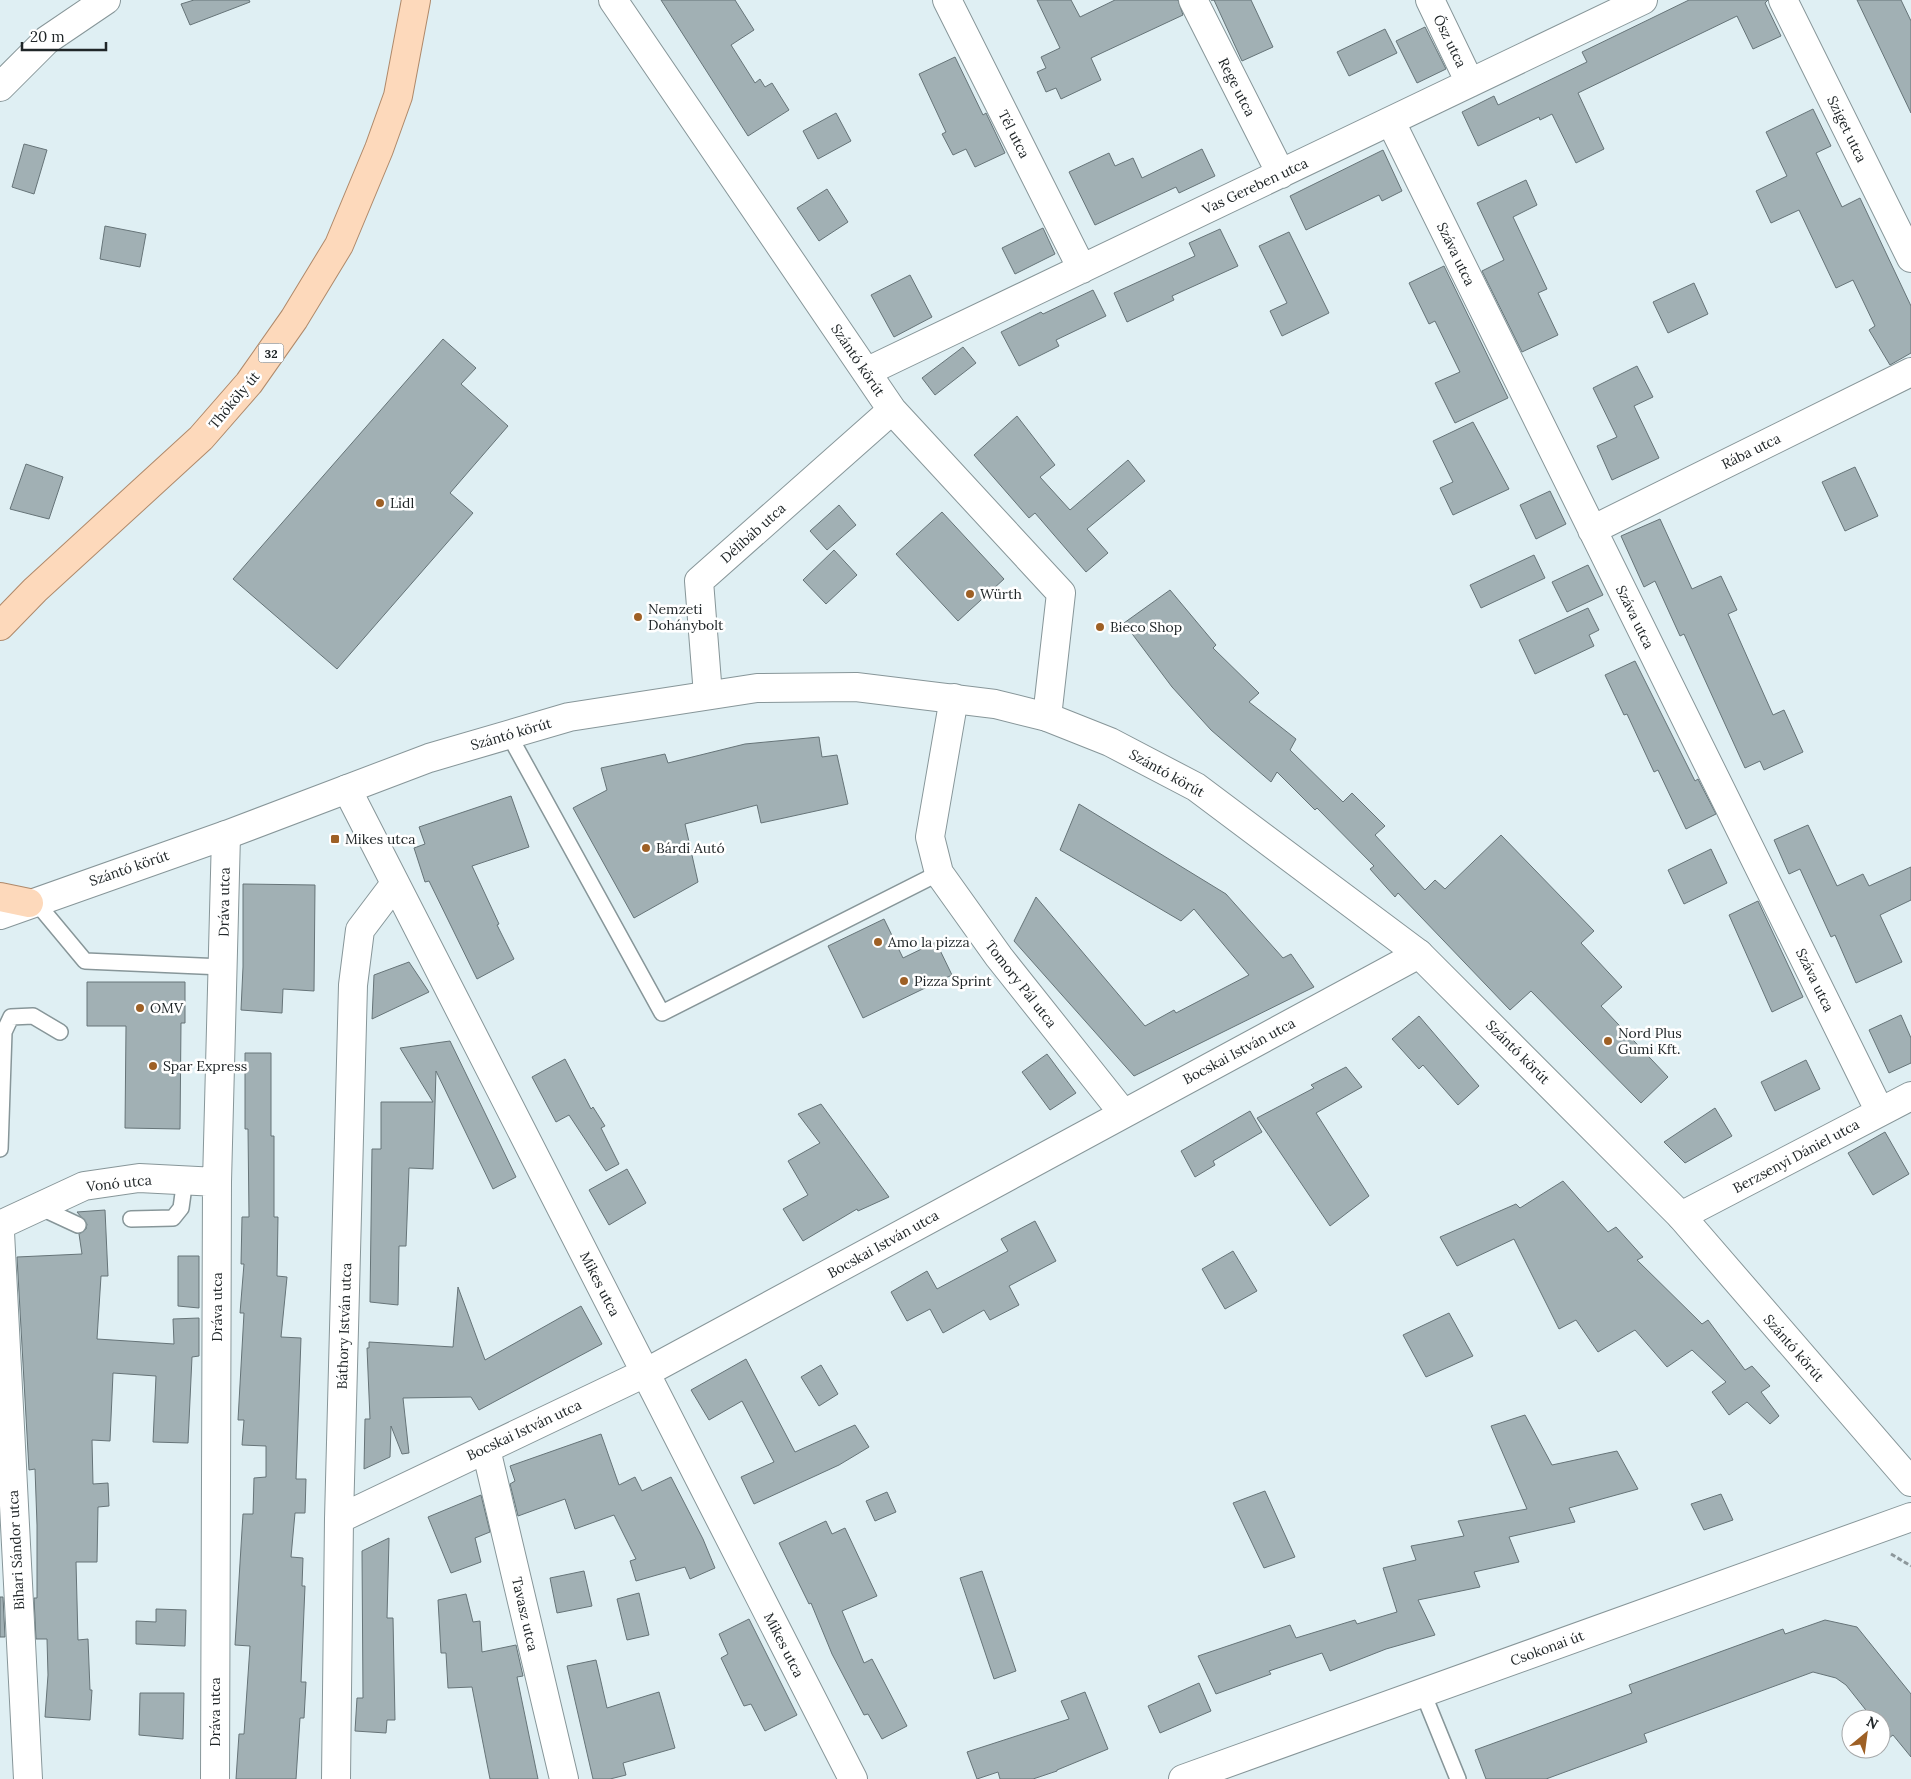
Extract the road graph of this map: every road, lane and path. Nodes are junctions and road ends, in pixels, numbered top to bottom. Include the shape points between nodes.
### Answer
1 (106, 0) edge
2 (416, 0) edge
3 (613, 0) edge
4 (947, 0) edge
5 (1193, 0) edge
6 (1430, 0) edge
7 (1643, 0) edge
8 (1783, 0) edge
9 (1470, 83) junction
10 (0, 87) edge
11 (1391, 122) junction
12 (1281, 174) junction
13 (1911, 258) edge
14 (1082, 269) junction
15 (866, 372) junction
16 (1911, 372) edge
17 (892, 410) junction
18 (1592, 530) junction
19 (0, 626) edge
20 (708, 695) junction
21 (954, 698) junction
22 (1046, 717) junction
23 (509, 735) junction
24 (347, 789) junction
25 (226, 835) junction
26 (939, 873) junction
27 (394, 885) junction
28 (0, 897) edge
29 (32, 902) junction
30 (0, 915) edge
31 (1420, 954) junction
32 (223, 966) junction
33 (60, 1032) dead end
34 (1911, 1096) edge
35 (1880, 1112) junction
36 (1123, 1113) junction
37 (0, 1149) edge
38 (185, 1180) junction
39 (218, 1182) junction
40 (37, 1206) junction
41 (1681, 1216) junction
42 (131, 1219) dead end
43 (0, 1225) edge
44 (78, 1225) dead end
45 (0, 1232) edge
46 (645, 1373) junction
47 (486, 1449) junction
48 (1911, 1482) edge
49 (1911, 1517) edge
50 (339, 1519) junction
51 (1887, 1552) dead end
52 (1911, 1566) edge
53 (1424, 1693) junction
54 (28, 1779) edge
55 (215, 1779) edge
56 (336, 1779) edge
57 (564, 1779) edge
58 (853, 1779) edge
59 (1183, 1779) edge
60 (1458, 1779) edge

1 - 10 street via 47,40
2 - 19 main road, Thököly út / 32 via 398,96 379,149 339,246 294,319 250,383 201,438
3 - 15 street, Szántó körút
4 - 14 street, Tél utca
5 - 12 street, Rege utca
6 - 9 street, Ősz utca
7 - 9 street, Vas Gereben utca
8 - 13 street, Sziget utca
9 - 11 street, Vas Gereben utca
11 - 12 street, Vas Gereben utca
11 - 18 street, Száva utca
12 - 14 street, Vas Gereben utca
14 - 15 street, Vas Gereben utca
15 - 17 street, Szántó körút
16 - 18 street, Rába utca
17 - 20 street, Délibáb utca via 699,581
17 - 22 street, Szántó körút via 1061,592
18 - 35 street, Száva utca
20 - 21 street, Szántó körút via 757,688 856,686
20 - 23 street, Szántó körút via 569,717
21 - 22 street, Szántó körút
21 - 26 street, Tomory Pál utca via 930,837
22 - 31 street, Szántó körút via 1110,742 1196,787
23 - 24 street, Szántó körút via 428,758
23 - 26 lane via 662,1013
24 - 25 street, Szántó körút
24 - 27 street, Mikes utca
25 - 29 street, Szántó körút
25 - 32 street, Dráva utca
26 - 36 street, Tomory Pál utca via 993,949
27 - 46 street, Mikes utca
27 - 50 street, Báthory István utca via 360,930 353,985
28 - 29 main road
29 - 30 street, Szántó körút
29 - 32 lane via 85,961
31 - 36 street, Bocskai István utca
31 - 41 street, Szántó körút
32 - 39 street, Dráva utca
33 - 37 lane via 32,1016 11,1017 4,1032
34 - 35 street, Berzsenyi Dániel utca
35 - 41 street, Berzsenyi Dániel utca
36 - 46 street, Bocskai István utca
38 - 39 street, Vonó utca
38 - 40 street, Vonó utca via 139,1178 84,1186
38 - 42 lane via 181,1208 173,1218
39 - 55 street, Dráva utca
40 - 43 street, Vonó utca
40 - 44 lane
41 - 48 street, Szántó körút
45 - 54 street, Bihari Sándor utca
46 - 47 street, Bocskai István utca
46 - 58 street, Mikes utca
47 - 50 street, Bocskai István utca
47 - 57 street, Tavasz utca
49 - 53 street, Csokonai út
50 - 56 street, Báthory István utca
51 - 52 path
53 - 59 street, Csokonai út
53 - 60 lane

